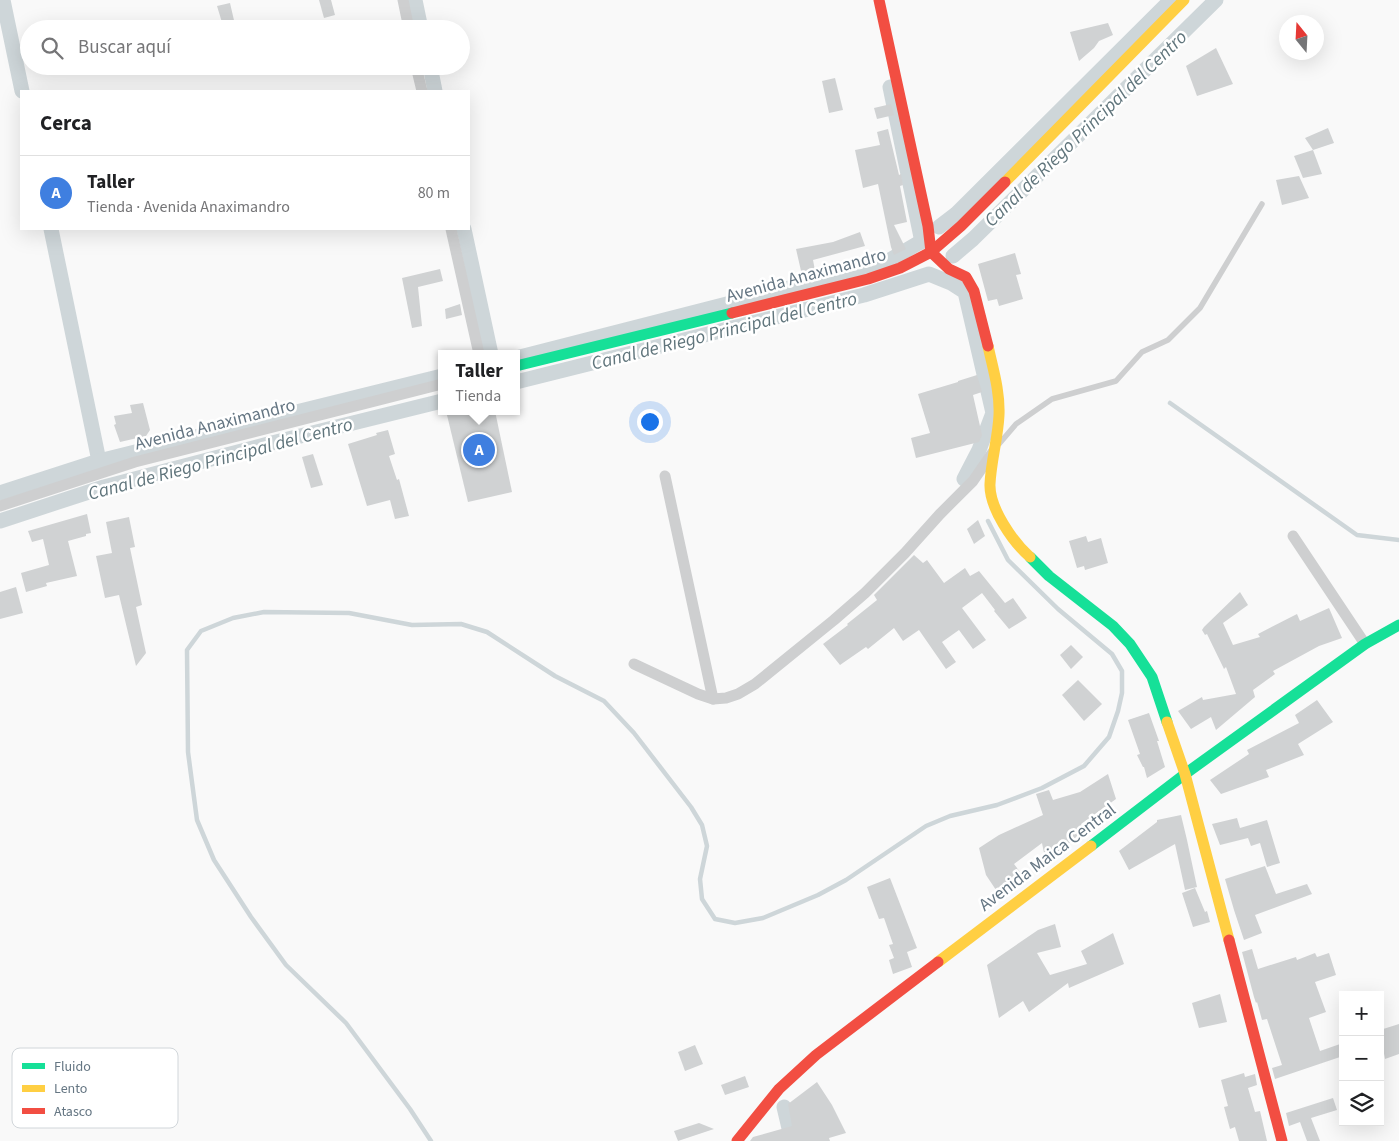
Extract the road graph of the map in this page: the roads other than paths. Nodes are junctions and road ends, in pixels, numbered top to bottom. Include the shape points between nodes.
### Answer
1 (403, 0) edge
2 (879, 0) edge
3 (1184, 0) edge
4 (407, 20) edge
5 (418, 75) edge
6 (422, 90) edge
7 (1262, 204) dead end
8 (451, 230) edge
9 (931, 252) junction
10 (478, 350) edge
11 (520, 365) edge
12 (438, 385) edge
13 (994, 450) junction
14 (665, 476) dead end
15 (0, 506) edge
16 (1293, 536) dead end
17 (1399, 625) edge
18 (1365, 644) junction
19 (634, 664) dead end
20 (714, 699) junction
21 (1185, 774) junction
22 (737, 1141) edge
23 (1282, 1141) edge

1 - 4 street
2 - 9 street
3 - 9 street, Avenida Anaximandro
5 - 6 street
7 - 13 lane via 1200,308 1168,340 1142,352 1116,381 1052,399 1016,424
8 - 10 street
9 - 11 street, Avenida Anaximandro via 868,279
9 - 13 street via 949,269 966,277 974,290 998,389 999,414
12 - 15 street, Avenida Anaximandro via 135,462
13 - 20 street via 973,481 905,553 834,620 755,684 738,694
13 - 21 street via 990,486 1006,527 1022,550 1049,576 1095,611 1130,644 1152,677
14 - 20 street
16 - 18 street
17 - 18 street, Avenida Maica Central
18 - 21 street, Avenida Maica Central
19 - 20 street
21 - 22 street, Avenida Maica Central via 816,1055 779,1089
21 - 23 street

